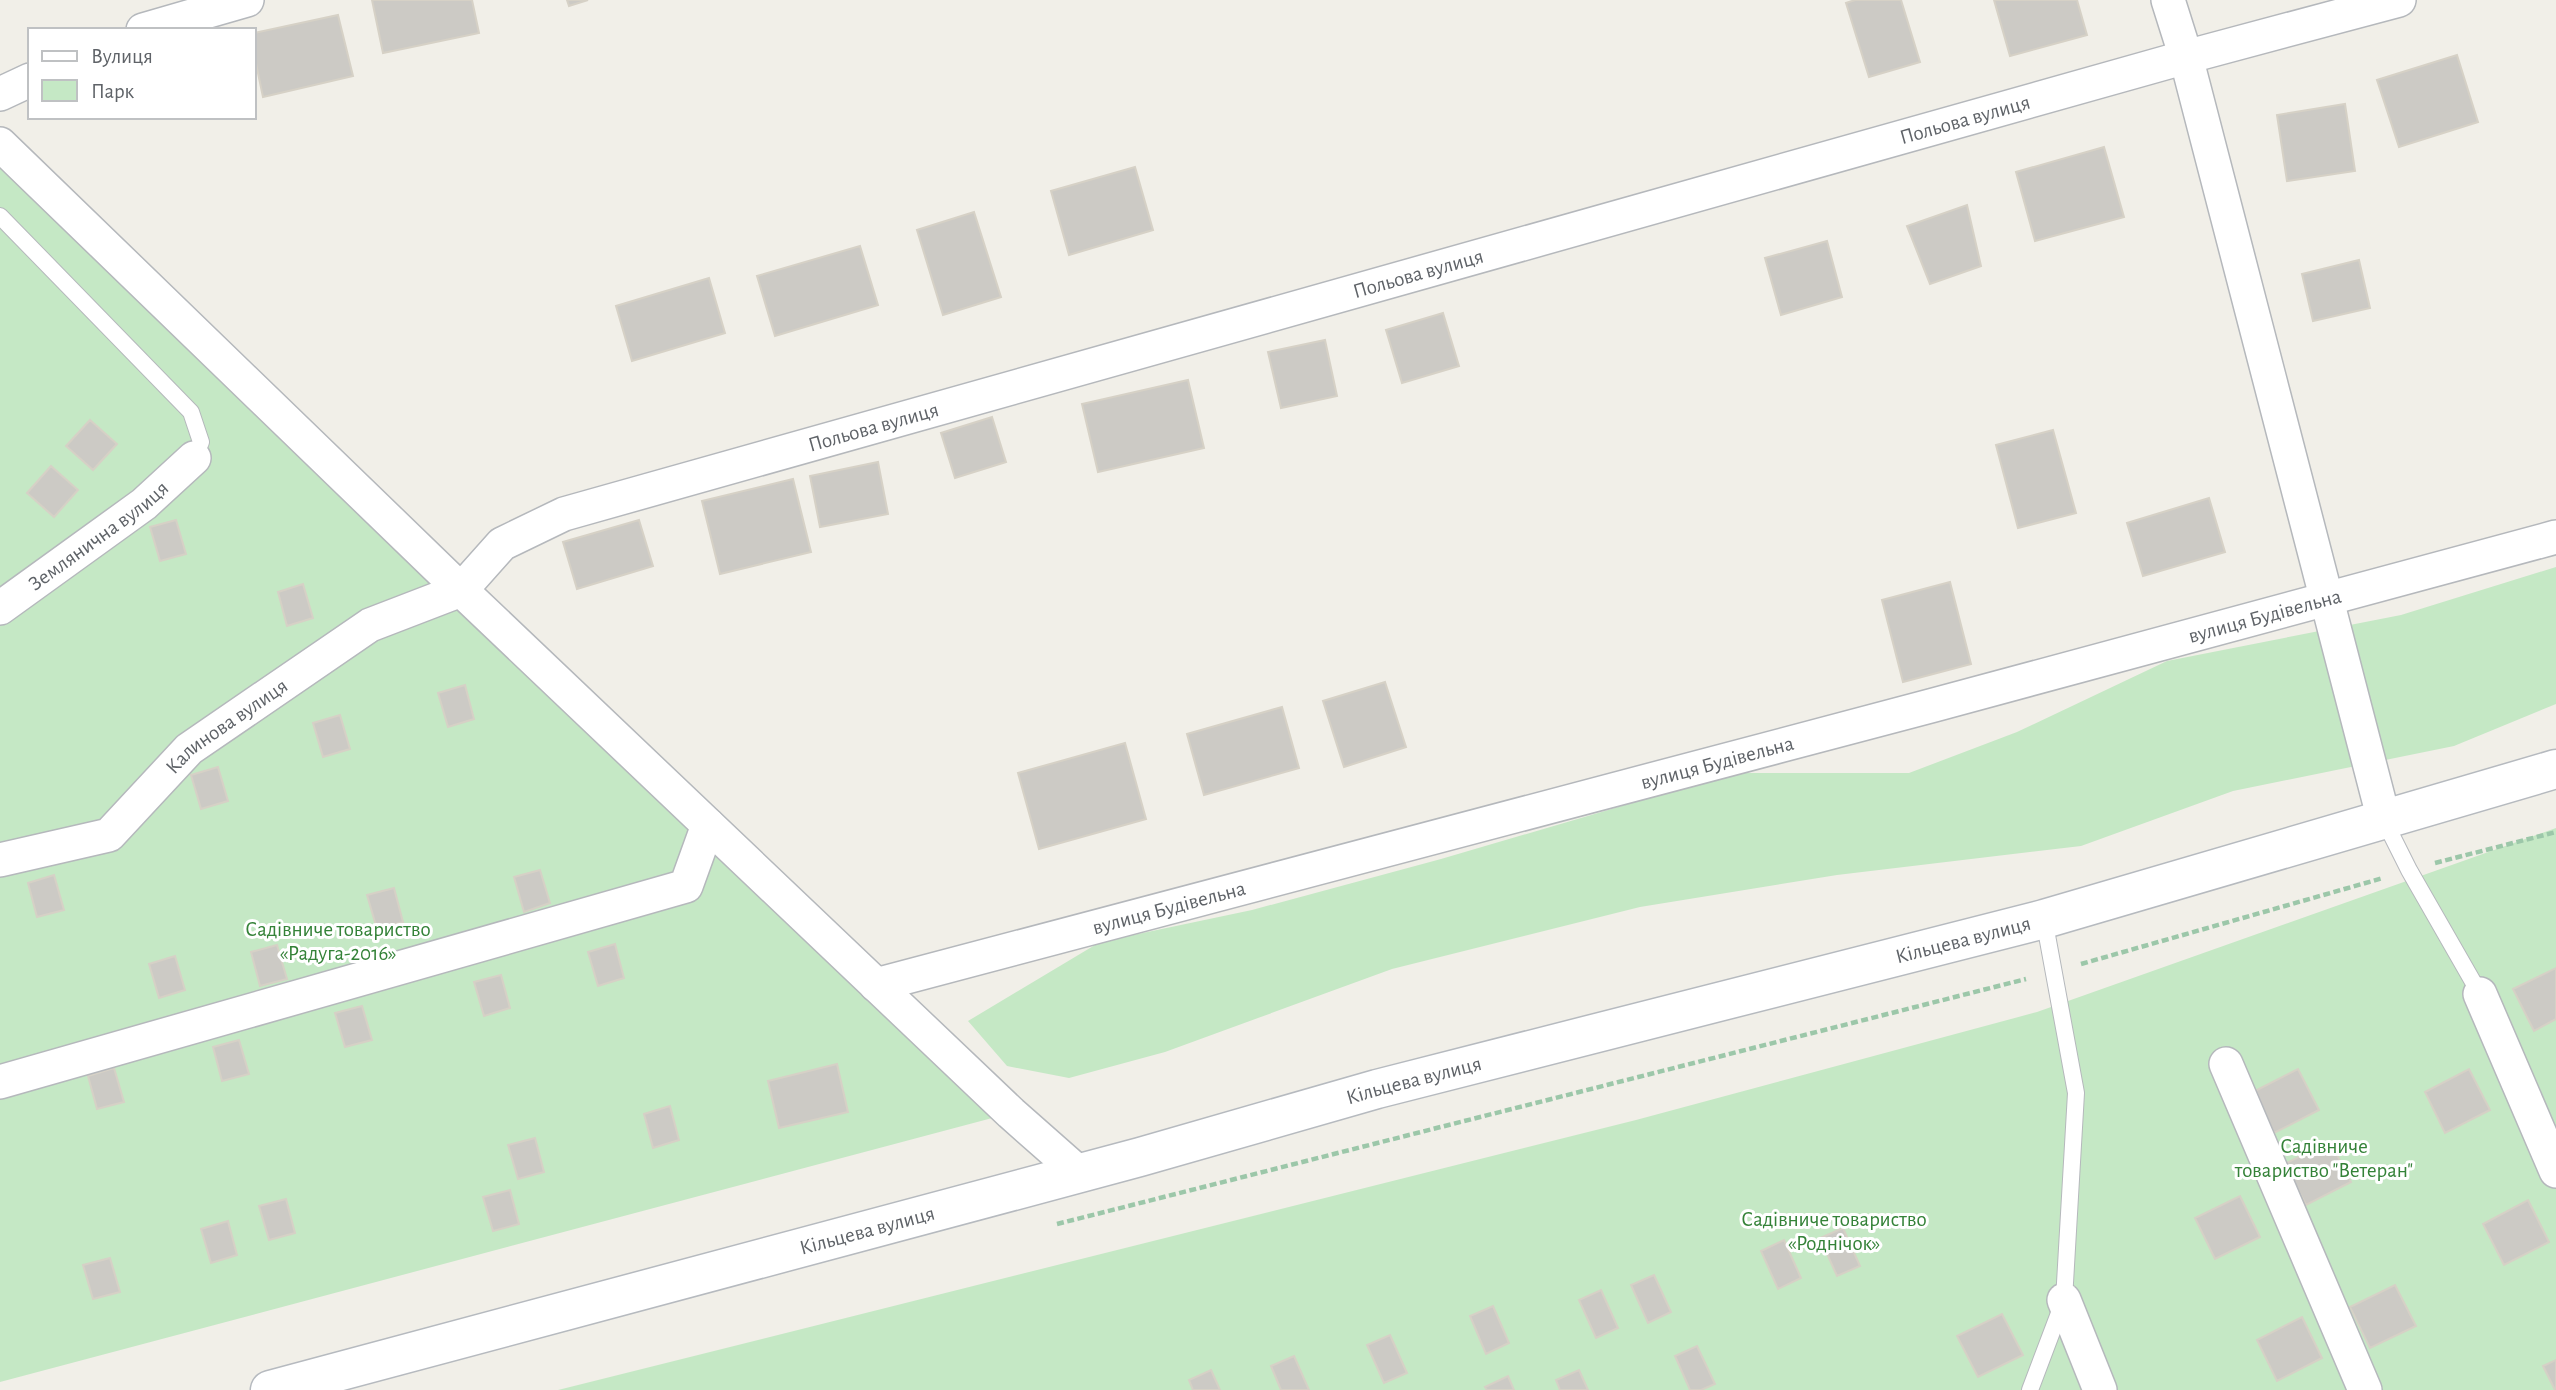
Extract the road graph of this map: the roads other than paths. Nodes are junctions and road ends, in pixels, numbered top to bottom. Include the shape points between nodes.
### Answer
1 (247, 0) edge
2 (2168, 0) edge
3 (2399, 0) edge
4 (150, 28) edge
5 (2186, 57) junction
6 (28, 81) edge
7 (0, 94) edge
8 (0, 144) edge
9 (0, 216) edge
10 (194, 458) joint
11 (2556, 537) edge
12 (461, 590) junction
13 (2327, 599) junction
14 (0, 608) edge
15 (2556, 769) edge
16 (2384, 820) junction
17 (708, 825) junction
18 (0, 860) edge
19 (2044, 919) junction
20 (876, 985) junction
21 (2480, 993) joint
22 (2227, 1064) dead end
23 (0, 1082) edge
24 (2556, 1171) edge
25 (1079, 1173) junction
26 (2064, 1300) junction
27 (270, 1390) edge
28 (2030, 1390) edge
29 (2100, 1390) edge
30 (2365, 1390) edge

1 - 4 street
2 - 5 street
3 - 5 street, Польова вулиця
5 - 12 street, Польова вулиця via 564,514 502,544
5 - 13 street
6 - 7 street
8 - 12 street
9 - 10 lane via 191,412 201,442
10 - 14 street, Землянична вулиця via 144,504
11 - 13 street, вулиця Будівельна
12 - 17 street
12 - 18 street, Калинова вулиця via 370,625 189,750 108,835
13 - 16 street
13 - 20 street, вулиця Будівельна
15 - 16 main road, Кільцева вулиця
16 - 19 main road, Кільцева вулиця
16 - 21 lane
17 - 20 street
17 - 23 street via 686,886
19 - 25 main road, Кільцева вулиця via 1377,1089
19 - 26 lane via 2076,1093
20 - 25 street
21 - 24 street
22 - 30 street
25 - 27 main road, Кільцева вулиця
26 - 28 lane
26 - 29 street

